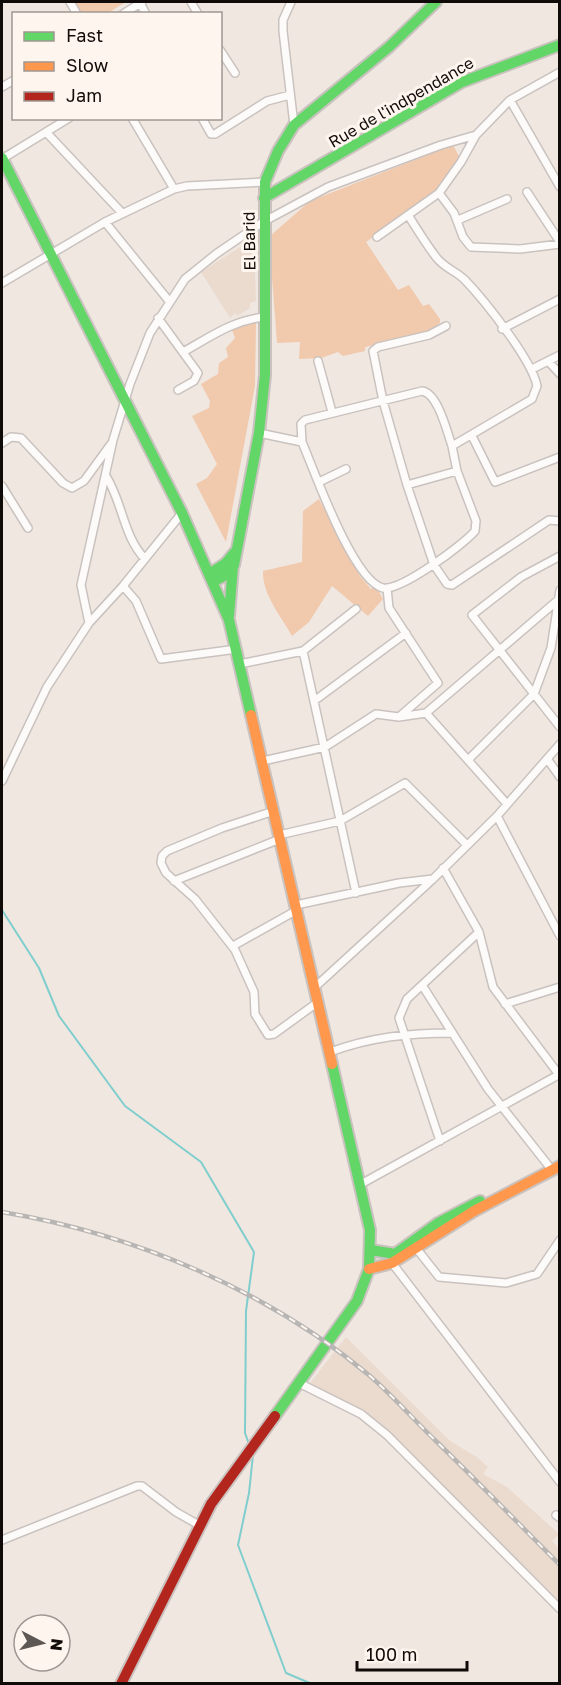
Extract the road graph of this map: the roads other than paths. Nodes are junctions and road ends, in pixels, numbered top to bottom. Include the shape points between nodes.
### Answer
1 (141, 2) edge
2 (291, 2) edge
3 (436, 2) edge
4 (126, 12) edge
5 (560, 45) edge
6 (222, 53) edge
7 (560, 72) edge
8 (235, 73) dead end
9 (290, 95) junction
10 (510, 100) junction
11 (66, 120) edge
12 (133, 120) edge
13 (203, 120) edge
14 (294, 125) junction
15 (46, 132) junction
16 (476, 135) junction
17 (2, 158) edge
18 (265, 182) junction
19 (560, 187) edge
20 (174, 189) junction
21 (527, 192) dead end
22 (439, 193) junction
23 (264, 198) junction
24 (507, 199) dead end
25 (122, 213) junction
26 (408, 215) junction
27 (458, 220) junction
28 (105, 222) junction
29 (263, 222) junction
30 (377, 237) dead end
31 (560, 243) edge
32 (50, 255) junction
33 (2, 283) edge
34 (560, 299) edge
35 (169, 301) junction
36 (266, 317) junction
37 (158, 318) junction
38 (446, 326) dead end
39 (502, 329) junction
40 (183, 352) junction
41 (560, 356) edge
42 (318, 361) dead end
43 (549, 362) junction
44 (532, 369) junction
45 (560, 374) edge
46 (178, 390) dead end
47 (383, 400) junction
48 (125, 401) junction
49 (332, 412) junction
50 (259, 433) junction
51 (472, 436) junction
52 (113, 440) junction
53 (302, 442) junction
54 (2, 444) edge
55 (452, 446) junction
56 (560, 457) edge
57 (346, 470) dead end
58 (457, 471) junction
59 (106, 476) junction
60 (319, 482) junction
61 (407, 485) junction
62 (2, 486) edge
63 (182, 513) junction
64 (560, 521) edge
65 (28, 528) dead end
66 (237, 549) junction
67 (560, 556) edge
68 (145, 559) junction
69 (234, 565) junction
70 (434, 565) junction
71 (212, 577) junction
72 (123, 586) junction
73 (387, 588) junction
74 (560, 590) edge
75 (558, 600) edge
76 (356, 609) dead end
77 (229, 620) junction
78 (89, 623) junction
79 (406, 633) junction
80 (237, 649) junction
81 (303, 651) junction
82 (501, 651) junction
83 (240, 664) junction
84 (438, 683) junction
85 (534, 694) junction
86 (448, 695) junction
87 (314, 701) junction
88 (426, 713) junction
89 (399, 717) junction
90 (560, 727) edge
91 (560, 744) edge
92 (325, 747) junction
93 (469, 759) junction
94 (548, 760) junction
95 (263, 761) junction
96 (560, 777) edge
97 (2, 781) edge
98 (507, 804) junction
99 (274, 811) junction
100 (496, 816) junction
101 (340, 821) junction
102 (279, 837) junction
103 (466, 844) junction
104 (443, 868) junction
105 (433, 879) junction
106 (174, 881) junction
107 (356, 893) junction
108 (296, 908) junction
109 (558, 931) edge
110 (479, 932) junction
111 (232, 946) junction
112 (422, 985) junction
113 (560, 987) edge
114 (314, 988) junction
115 (318, 1002) junction
116 (505, 1004) junction
117 (452, 1033) junction
118 (403, 1034) junction
119 (330, 1052) junction
120 (559, 1075) edge
121 (502, 1108) junction
122 (440, 1141) junction
123 (560, 1158) edge
124 (548, 1165) junction
125 (560, 1166) edge
126 (361, 1185) junction
127 (560, 1240) edge
128 (416, 1248) junction
129 (371, 1250) junction
130 (392, 1263) junction
131 (369, 1269) junction
132 (299, 1383) junction
133 (560, 1482) edge
134 (199, 1525) junction
135 (2, 1540) edge
136 (560, 1609) edge
137 (121, 1683) edge

1 - 4 street
2 - 9 street via 282,26
3 - 14 main road, El Barid via 389,47
5 - 23 main road, Rue de l'indpendance via 462,82
6 - 8 street
7 - 10 street
9 - 13 street via 267,101 214,134
9 - 14 street
10 - 16 street
10 - 19 street
11 - 15 street
12 - 20 street
14 - 18 main road, El Barid
15 - 17 street
15 - 25 street
16 - 22 street
16 - 29 street via 343,181
17 - 32 main road
18 - 20 street
18 - 23 main road, El Barid
20 - 25 street
21 - 31 street
22 - 26 street
22 - 27 street
23 - 29 main road, El Barid
24 - 27 street
25 - 28 street
26 - 30 street
26 - 39 street via 435,256 463,278
27 - 31 street via 465,242 474,248 520,249
28 - 32 street
28 - 35 street
29 - 35 street via 205,261
29 - 36 main road, El Barid
32 - 33 street
32 - 48 main road
34 - 39 street
35 - 37 street
36 - 40 street via 249,318 229,326
36 - 50 main road, El Barid
37 - 40 street
37 - 48 street
38 - 47 street via 429,335 374,349
39 - 44 street
40 - 46 street via 199,375
41 - 43 street
42 - 49 street
43 - 44 street
43 - 45 street
44 - 51 street via 537,390 532,399
47 - 49 street
47 - 55 street via 422,391 430,393
47 - 61 street
48 - 52 street
48 - 63 main road
49 - 53 street via 302,422
50 - 53 street
50 - 66 main road, El Barid
51 - 55 street
51 - 56 street via 495,482
52 - 54 street via 84,481 72,488 21,438 11,438
52 - 59 street
53 - 60 street
55 - 58 street
57 - 60 street
58 - 61 street
58 - 70 street via 477,527 468,539
59 - 68 street via 115,490 126,529
59 - 78 street via 81,585
60 - 73 street via 360,570 378,586
61 - 70 street
62 - 65 street
63 - 68 street
63 - 71 main road
64 - 70 street via 549,520 452,585 447,584
66 - 69 main road, El Barid
66 - 71 main road
67 - 82 street via 521,576 472,615
68 - 72 street
69 - 71 main road via 226,575
69 - 77 main road, El Barid
70 - 73 street
71 - 77 main road
72 - 78 street
72 - 80 street via 136,601 161,659
73 - 79 street via 388,605
74 - 75 street
75 - 82 street
75 - 85 street via 551,648
76 - 81 street
77 - 80 main road
78 - 97 street via 47,687
79 - 84 street
79 - 87 street
80 - 83 main road
81 - 83 street
81 - 87 street
82 - 85 street
82 - 86 street
83 - 95 main road
84 - 86 street
84 - 89 street
85 - 90 street
85 - 93 street
86 - 88 street
87 - 92 street
88 - 89 street
88 - 93 street
89 - 92 street via 376,714
91 - 94 street
92 - 95 street
92 - 101 street
93 - 98 street
94 - 96 street
94 - 98 street
95 - 99 main road
98 - 100 street
99 - 102 main road
99 - 106 street via 163,854 160,863
100 - 103 street
100 - 109 street
101 - 102 street
101 - 103 street via 405,783
101 - 107 street
102 - 106 street
102 - 108 main road
103 - 104 street
104 - 105 street
104 - 110 street
105 - 107 street
105 - 114 street
106 - 111 street via 195,899
107 - 108 street
108 - 111 street
108 - 114 main road
110 - 112 street
110 - 116 street via 490,981
111 - 115 street via 254,992 255,1014 268,1035
112 - 117 street
112 - 118 street via 400,1011
113 - 116 street
114 - 115 main road
115 - 119 main road
116 - 120 street
117 - 118 street
117 - 121 street
118 - 119 street via 361,1041
118 - 122 street
119 - 126 main road
120 - 121 street
121 - 122 street
121 - 124 street
122 - 126 street
123 - 124 main road
124 - 129 main road via 438,1223 395,1254
125 - 128 main road via 474,1211
126 - 129 main road
127 - 128 street via 537,1274 506,1283 440,1277
128 - 130 main road
129 - 131 main road
130 - 131 main road
130 - 133 street
131 - 132 main road via 357,1301
132 - 134 main road via 242,1458
132 - 136 street via 361,1414 387,1435
134 - 135 street via 137,1486
134 - 137 main road

